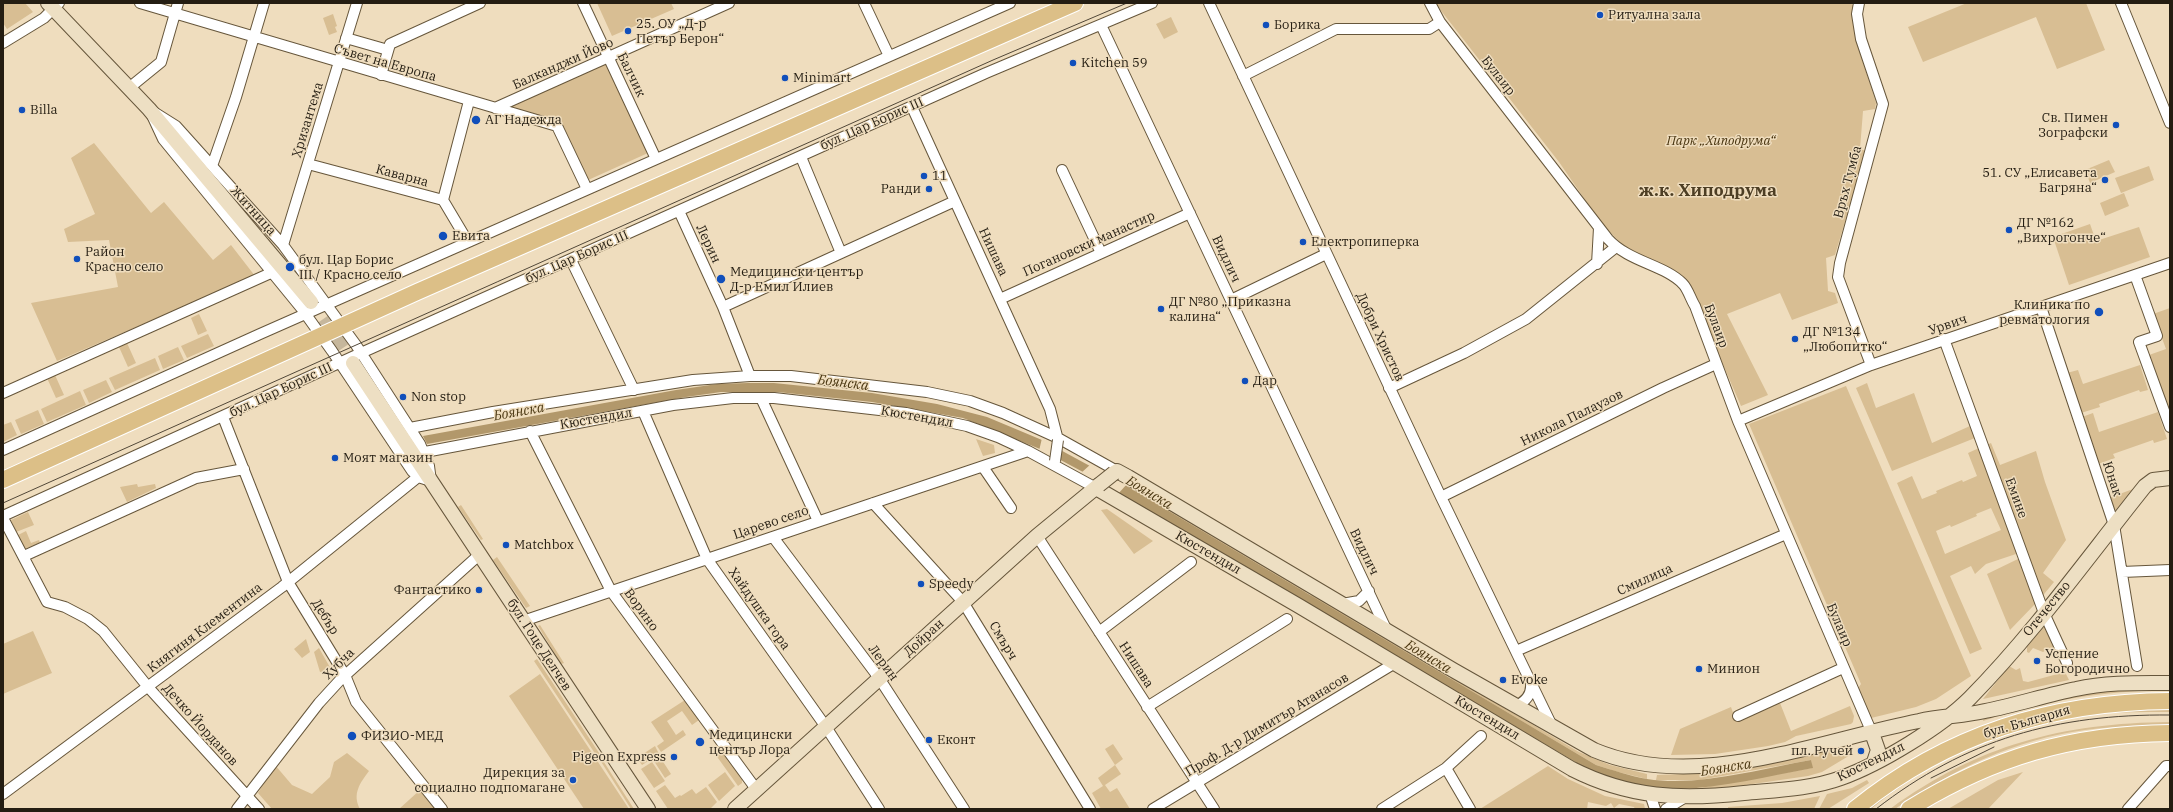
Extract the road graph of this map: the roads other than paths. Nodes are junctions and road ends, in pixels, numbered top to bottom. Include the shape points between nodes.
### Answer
1 (140, 3) edge
2 (178, 3) edge
3 (264, 3) edge
4 (358, 3) edge
5 (480, 3) edge
6 (583, 3) edge
7 (729, 3) edge
8 (864, 3) edge
9 (1010, 3) edge
10 (1075, 3) edge
11 (1152, 3) edge
12 (1209, 3) edge
13 (1430, 3) edge
14 (1859, 3) edge
15 (2121, 3) edge
16 (51, 4) edge
17 (175, 14) junction
18 (1440, 22) junction
19 (1100, 25) junction
20 (253, 38) junction
21 (346, 38) junction
22 (4, 39) edge
23 (388, 50) junction
24 (889, 56) junction
25 (608, 57) junction
26 (339, 63) junction
27 (381, 75) junction
28 (1243, 76) junction
29 (129, 88) junction
30 (469, 101) junction
31 (912, 106) junction
32 (495, 108) junction
33 (150, 109) junction
34 (2170, 123) edge
35 (801, 157) junction
36 (656, 159) junction
37 (308, 164) junction
38 (212, 166) junction
39 (1062, 170) dead end
40 (587, 190) junction
41 (443, 200) junction
42 (955, 200) junction
43 (679, 211) junction
44 (1190, 213) junction
45 (1599, 228) junction
46 (468, 242) junction
47 (283, 245) junction
48 (1616, 247) junction
49 (841, 253) junction
50 (1101, 253) junction
51 (1326, 254) junction
52 (571, 260) junction
53 (2170, 263) edge
54 (1597, 264) junction
55 (273, 272) junction
56 (2135, 275) junction
57 (1000, 299) junction
58 (1231, 300) junction
59 (327, 305) junction
60 (723, 307) junction
61 (2041, 307) junction
62 (308, 308) junction
63 (342, 327) junction
64 (322, 336) junction
65 (1944, 339) junction
66 (351, 359) junction
67 (1716, 364) junction
68 (1871, 365) junction
69 (750, 376) junction
70 (1389, 388) junction
71 (634, 390) junction
72 (3, 393) edge
73 (761, 398) junction
74 (1050, 408) junction
75 (643, 411) junction
76 (223, 417) junction
77 (1738, 421) junction
78 (1036, 427) junction
79 (2170, 427) edge
80 (410, 428) junction
81 (530, 431) junction
82 (1058, 439) junction
83 (3, 450) edge
84 (1028, 451) junction
85 (425, 452) junction
86 (1055, 463) junction
87 (983, 467) junction
88 (244, 469) junction
89 (1115, 472) junction
90 (2170, 478) edge
91 (424, 479) junction
92 (3, 480) edge
93 (1098, 487) junction
94 (1441, 498) junction
95 (873, 503) junction
96 (1010, 508) dead end
97 (3, 517) edge
98 (818, 521) junction
99 (2114, 525) junction
100 (1786, 534) junction
101 (1036, 536) junction
102 (773, 537) junction
103 (479, 555) junction
104 (24, 556) junction
105 (707, 559) junction
106 (1191, 562) dead end
107 (2170, 570) edge
108 (2122, 572) junction
109 (288, 582) junction
110 (611, 591) junction
111 (1368, 591) junction
112 (963, 602) junction
113 (1342, 604) junction
114 (2044, 613) junction
115 (1287, 619) dead end
116 (523, 621) junction
117 (1387, 631) junction
118 (1099, 632) junction
119 (1516, 651) junction
120 (1395, 663) junction
121 (2066, 663) dead end
122 (2137, 666) dead end
123 (1843, 668) junction
124 (345, 675) junction
125 (879, 678) junction
126 (1530, 680) junction
127 (2170, 683) edge
128 (148, 687) junction
129 (1976, 690) junction
130 (2170, 701) edge
131 (1515, 706) junction
132 (1148, 707) junction
133 (1984, 712) junction
134 (1738, 716) dead end
135 (1948, 716) junction
136 (1919, 721) junction
137 (826, 727) junction
138 (1553, 728) junction
139 (1872, 733) junction
140 (2170, 733) edge
141 (1481, 736) dead end
142 (1920, 737) junction
143 (1874, 762) junction
144 (2170, 766) edge
145 (1446, 768) junction
146 (1197, 782) junction
147 (756, 789) junction
148 (3, 794) edge
149 (1650, 794) junction
150 (248, 797) junction
151 (1684, 798) junction
152 (236, 809) edge
153 (259, 809) edge
154 (442, 809) edge
155 (648, 809) edge
156 (735, 809) edge
157 (879, 809) edge
158 (964, 809) edge
159 (1090, 809) edge
160 (1153, 809) edge
161 (1214, 809) edge
162 (1382, 809) edge
163 (1470, 809) edge
164 (1654, 809) edge
165 (1666, 809) edge
166 (1855, 809) edge
167 (1910, 809) edge
168 (2128, 809) edge

1 - 17 street, Съвет на Европа
2 - 17 street
3 - 20 street
4 - 21 street, Хризантема
5 - 23 street via 390,44
6 - 25 street, Балчик
7 - 25 street, Балканджи Йово
8 - 24 street
9 - 24 street
10 - 63 main road
11 - 19 street, бул. Цар Борис III
12 - 28 street, Добри Христов
13 - 18 street, Булаир
14 - 68 street, Връх Тумба via 1857,14 1861,39 1883,104 1838,277
15 - 34 street
16 - 22 street via 44,18
16 - 29 street, Житница
17 - 20 street, Съвет на Европа
17 - 29 street via 161,62
18 - 28 street via 1429,29 1336,29
18 - 45 street, Булаир
19 - 31 street, бул. Цар Борис III
19 - 44 street, Видлич
20 - 26 street, Съвет на Европа
20 - 38 street
21 - 23 street
21 - 26 street, Хризантема
23 - 27 street
24 - 36 street
25 - 32 street, Балканджи Йово
25 - 36 street, Балчик
26 - 27 street, Съвет на Европа
26 - 37 street, Хризантема
27 - 30 street, Съвет на Европа
28 - 51 street, Добри Христов
29 - 33 street, Житница
30 - 32 street, Съвет на Европа
30 - 41 street
31 - 35 street, бул. Цар Борис III
31 - 42 street, Нишава
32 - 40 street, Съвет на Европа via 556,126
33 - 38 street, Житница via 176,126
33 - 55 street, Житница via 163,139
33 - 62 street, Житница
35 - 43 street, бул. Цар Борис III
35 - 49 street
36 - 40 street
37 - 41 street, Каварна
37 - 47 street, Хризантема
38 - 47 street, Житница
39 - 50 street
40 - 46 street
41 - 46 street, Каварна
42 - 49 street
42 - 57 street, Нишава
43 - 52 street, бул. Цар Борис III
43 - 60 street, Лерин
44 - 50 street, Погановски манастир
44 - 58 street, Видлич
45 - 48 street, Булаир
45 - 54 street
46 - 59 street
47 - 59 street, Житница
48 - 54 street
48 - 67 street, Булаир via 1684,284 1695,306
49 - 60 street
50 - 57 street, Погановски манастир
51 - 58 street
51 - 70 street, Добри Христов
52 - 66 street, бул. Цар Борис III
52 - 71 street
53 - 56 street, Урвич
54 - 70 street via 1526,319 1464,353
55 - 62 street, Житница
55 - 72 street
56 - 61 street, Урвич
56 - 79 street via 2157,336 2139,342
57 - 74 street, Нишава
58 - 111 street, Видлич
59 - 62 street
59 - 63 street, Житница
60 - 69 street, Лерин
61 - 65 street, Урвич
61 - 99 street, Юнак
62 - 64 street, Житница
62 - 83 street
63 - 64 main road
63 - 66 street, бул. Гоце Делчев
64 - 66 street, бул. Гоце Делчев
64 - 92 main road
65 - 68 street, Урвич
65 - 114 street, Емине
66 - 76 street, бул. Цар Борис III
66 - 80 street, бул. Гоце Делчев
66 - 91 street, бул. Гоце Делчев
67 - 77 street, Булаир
67 - 94 street, Никола Палаузов
68 - 77 street, Урвич
69 - 71 street, Кюстендил via 693,380
69 - 78 street, Кюстендил via 811,377 927,392 987,406
70 - 94 street, Добри Христов
71 - 80 street, Кюстендил
73 - 75 street, Кюстендил via 702,401
73 - 84 street, Кюстендил via 864,408 938,419 983,431
73 - 98 street
74 - 78 street via 1046,423
74 - 82 street, Нишава
75 - 81 street, Кюстендил
75 - 105 street, Хайдушка гора
76 - 88 street, Дебър
76 - 97 street, бул. Цар Борис III
77 - 100 street, Булаир
78 - 82 street, Кюстендил
80 - 85 street, бул. Гоце Делчев
81 - 85 street, Кюстендил
81 - 110 street, Ворино
82 - 86 street, Нишава, bridge
82 - 89 street, Кюстендил
84 - 86 street, Кюстендил
84 - 87 street, Царево село
85 - 91 street, бул. Гоце Делчев
86 - 93 street, Кюстендил
87 - 95 street, Царево село
87 - 96 street
88 - 104 street via 196,478
88 - 109 street, Дебър
89 - 93 street, Дойран, bridge
89 - 113 street, Кюстендил
90 - 99 street, Отечество via 2148,483
91 - 103 street, бул. Гоце Делчев
91 - 109 street, Княгиня Клементина
93 - 101 street, Дойран
93 - 120 street, Кюстендил
94 - 119 street, Добри Христов
95 - 98 street, Царево село
95 - 112 street, Смърч
97 - 104 street, Дечко Йорданов
98 - 102 street, Царево село
99 - 108 street, Юнак
99 - 114 street, Отечество
100 - 119 street, Смилица
100 - 123 street, Булаир
101 - 112 street, Дойран
101 - 118 street, Нишава
102 - 105 street, Царево село
102 - 125 street, Лерин
103 - 116 street, бул. Гоце Делчев
103 - 124 street, Хубча
104 - 128 street, Дечко Йорданов via 48,602 65,607 88,619 103,631
105 - 110 street, Царево село
105 - 137 street, Хайдушка гора
106 - 118 street
107 - 108 street
108 - 122 street, Юнак
109 - 124 street, Дебър
109 - 128 street, Княгиня Клементина
110 - 116 street, Царево село
110 - 147 street, Ворино
111 - 113 street, Видлич via 1359,601
111 - 117 street, Видлич
112 - 125 street, Дойран
112 - 159 street, Смърч
113 - 117 street, Кюстендил
114 - 121 street, Емине
114 - 129 street, Отечество
115 - 132 street
116 - 155 street, бул. Гоце Делчев
117 - 131 street, Кюстендил
118 - 132 street, Нишава
119 - 126 street, Добри Христов
120 - 146 street, Проф. Д-р Димитър Атанасов
120 - 149 street, Кюстендил via 1572,770 1611,785
123 - 134 street
123 - 139 street, Булаир
124 - 150 street, Хубча via 319,703
124 - 154 street, Дебър via 361,708
125 - 137 street, Дойран
125 - 158 street, Лерин
126 - 131 street via 1531,687 1527,699
126 - 138 street, Добри Христов
127 - 133 street via 2078,688
128 - 148 street, Княгиня Клементина
128 - 150 street, Дечко Йорданов
129 - 135 street, Отечество
129 - 136 street, Отечество
130 - 166 main road, бул. България via 2075,708 1989,731 1941,752
131 - 138 street, Кюстендил
132 - 146 street, Нишава
133 - 135 street
133 - 142 street via 1930,736
135 - 136 street
135 - 142 street, Кюстендил
136 - 139 street, Кюстендил
137 - 147 street, Дойран
137 - 157 street, Хайдушка гора
138 - 139 street, Кюстендил via 1608,756 1642,765 1673,768 1715,765 1769,756
139 - 143 street via 1878,750
140 - 167 main road via 2101,737 2038,750 1993,765 1952,784
141 - 145 street
142 - 143 street, Кюстендил
143 - 151 street, Кюстендил via 1841,778 1815,785
144 - 168 street via 2166,766
145 - 162 street
145 - 163 street
146 - 160 street, Проф. Д-р Димитър Атанасов
146 - 161 street, Нишава
147 - 156 street, Дойран
149 - 151 street, Кюстендил
149 - 164 street
150 - 152 street, Хубча
150 - 153 street, Дечко Йорданов
151 - 165 street

